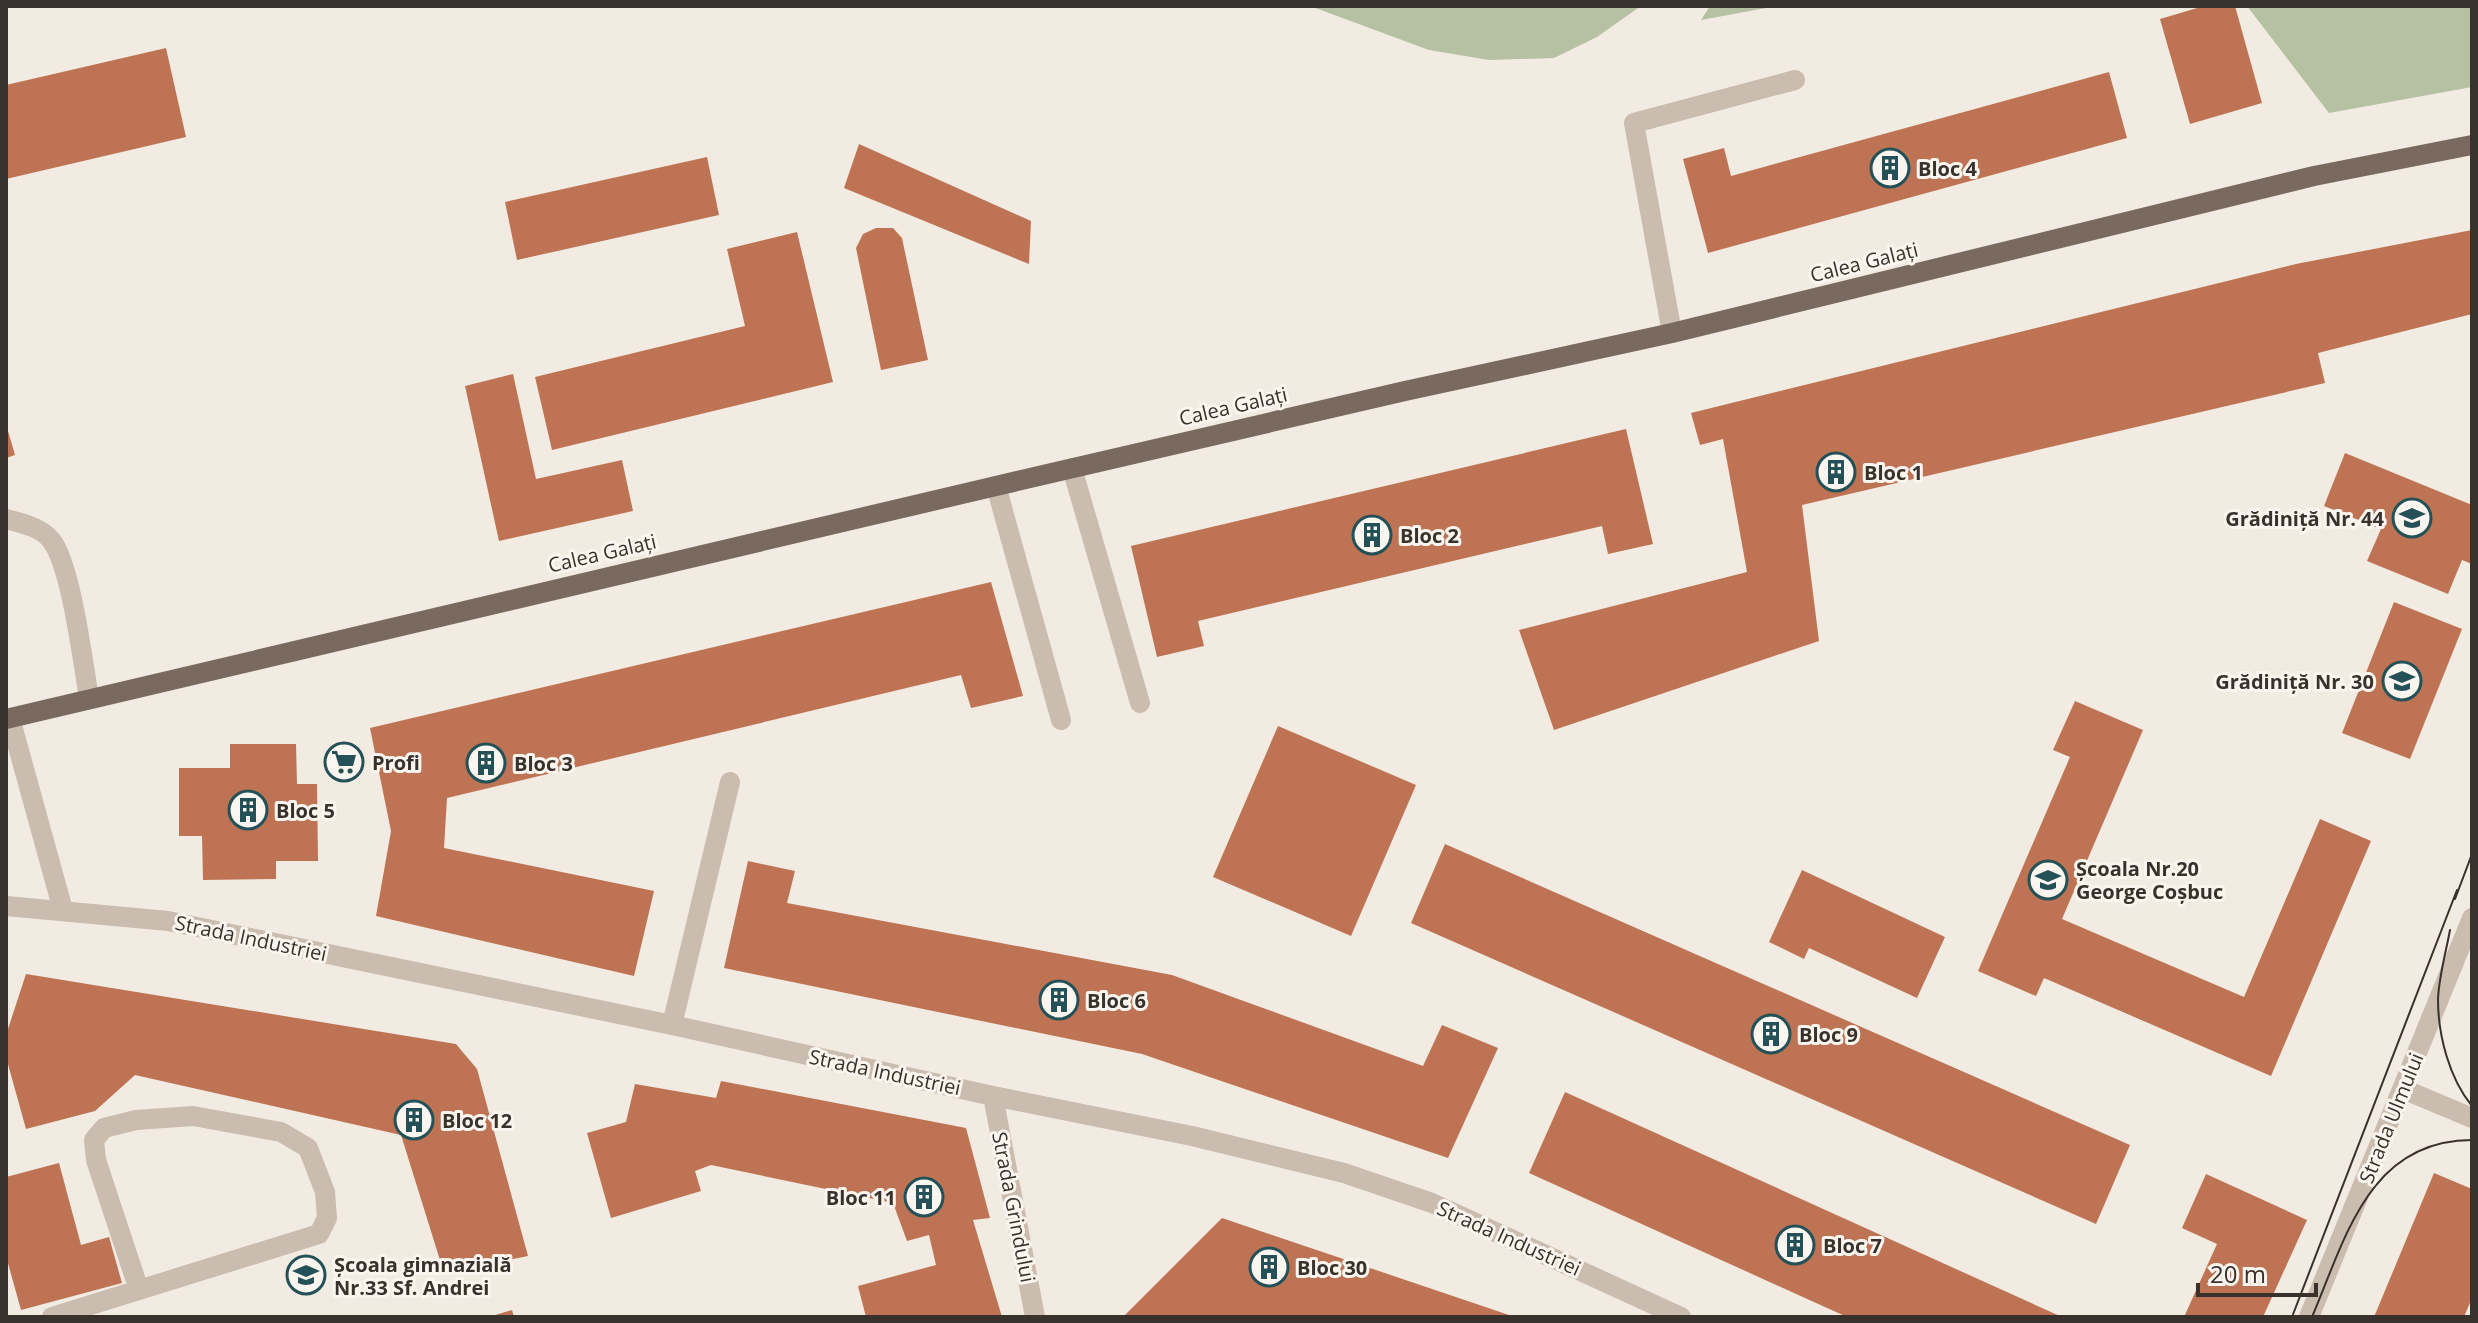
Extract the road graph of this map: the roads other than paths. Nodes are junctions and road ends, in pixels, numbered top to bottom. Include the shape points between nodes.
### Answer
1 (1795, 80) dead end
2 (2472, 145) edge
3 (1672, 333) junction
4 (1072, 468) junction
5 (996, 486) junction
6 (6, 519) edge
7 (89, 698) junction
8 (1140, 703) dead end
9 (8, 719) edge
10 (1061, 720) dead end
11 (730, 782) dead end
12 (6, 906) edge
13 (63, 910) junction
14 (2472, 918) edge
15 (672, 1025) junction
16 (2403, 1089) junction
17 (993, 1096) junction
18 (2472, 1118) edge
19 (139, 1290) junction
20 (52, 1317) edge
21 (1035, 1317) edge
22 (1681, 1317) edge
23 (2309, 1317) edge

1 - 3 street via 1634,123
2 - 3 main road, Calea Galați via 2314,176
3 - 4 main road, Calea Galați
4 - 5 main road, Calea Galați
4 - 8 street
5 - 7 main road, Calea Galați
5 - 10 street
6 - 7 street via 51,539 64,566
7 - 9 main road, Calea Galați
9 - 13 street
11 - 15 street
12 - 13 street, Strada Industriei
13 - 15 street, Strada Industriei via 168,921
14 - 16 street, Strada Ulmului
15 - 17 street, Strada Industriei
16 - 18 street
16 - 23 street, Strada Ulmului
17 - 21 street, Strada Grindului
17 - 22 street, Strada Industriei via 1344,1173 1432,1203
19 - 19 street via 319,1234 327,1218 325,1192 308,1148 281,1132 193,1116 104,1128 94,1140 96,1160
19 - 20 street

